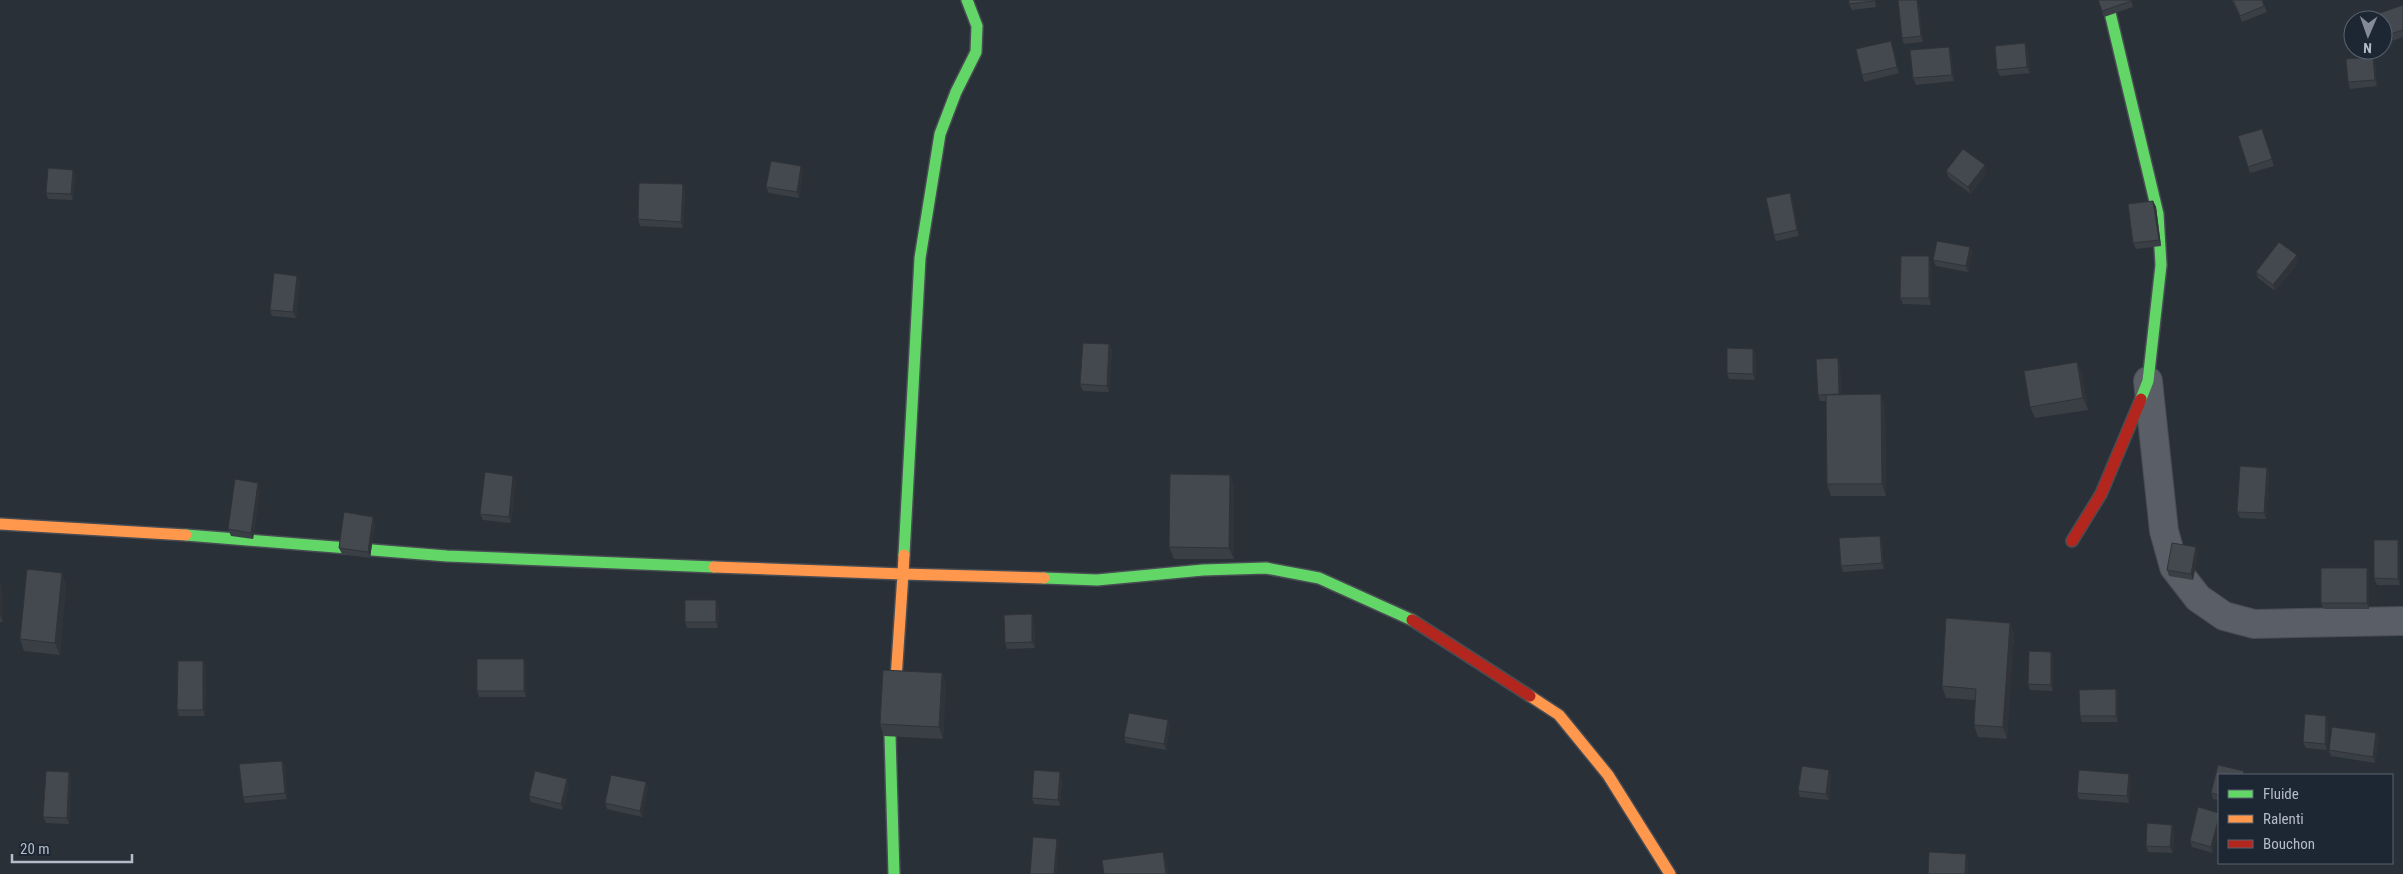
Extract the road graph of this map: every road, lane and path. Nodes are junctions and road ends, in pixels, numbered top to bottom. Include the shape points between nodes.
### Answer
1 (968, 0) edge
2 (2107, 0) edge
3 (2148, 381) junction
4 (0, 524) edge
5 (2072, 541) dead end
6 (902, 574) junction
7 (2403, 621) edge
8 (894, 874) edge
9 (1670, 874) edge

1 - 6 street via 977,26 976,52 940,134 920,258
2 - 3 street via 2158,214 2161,265
3 - 5 street via 2101,494
3 - 7 street via 2164,531 2174,567 2198,598 2224,616 2254,624
4 - 6 street via 92,528 447,556
6 - 8 street via 890,735
6 - 9 street via 1097,580 1266,568 1319,578 1413,621 1559,715 1608,775

